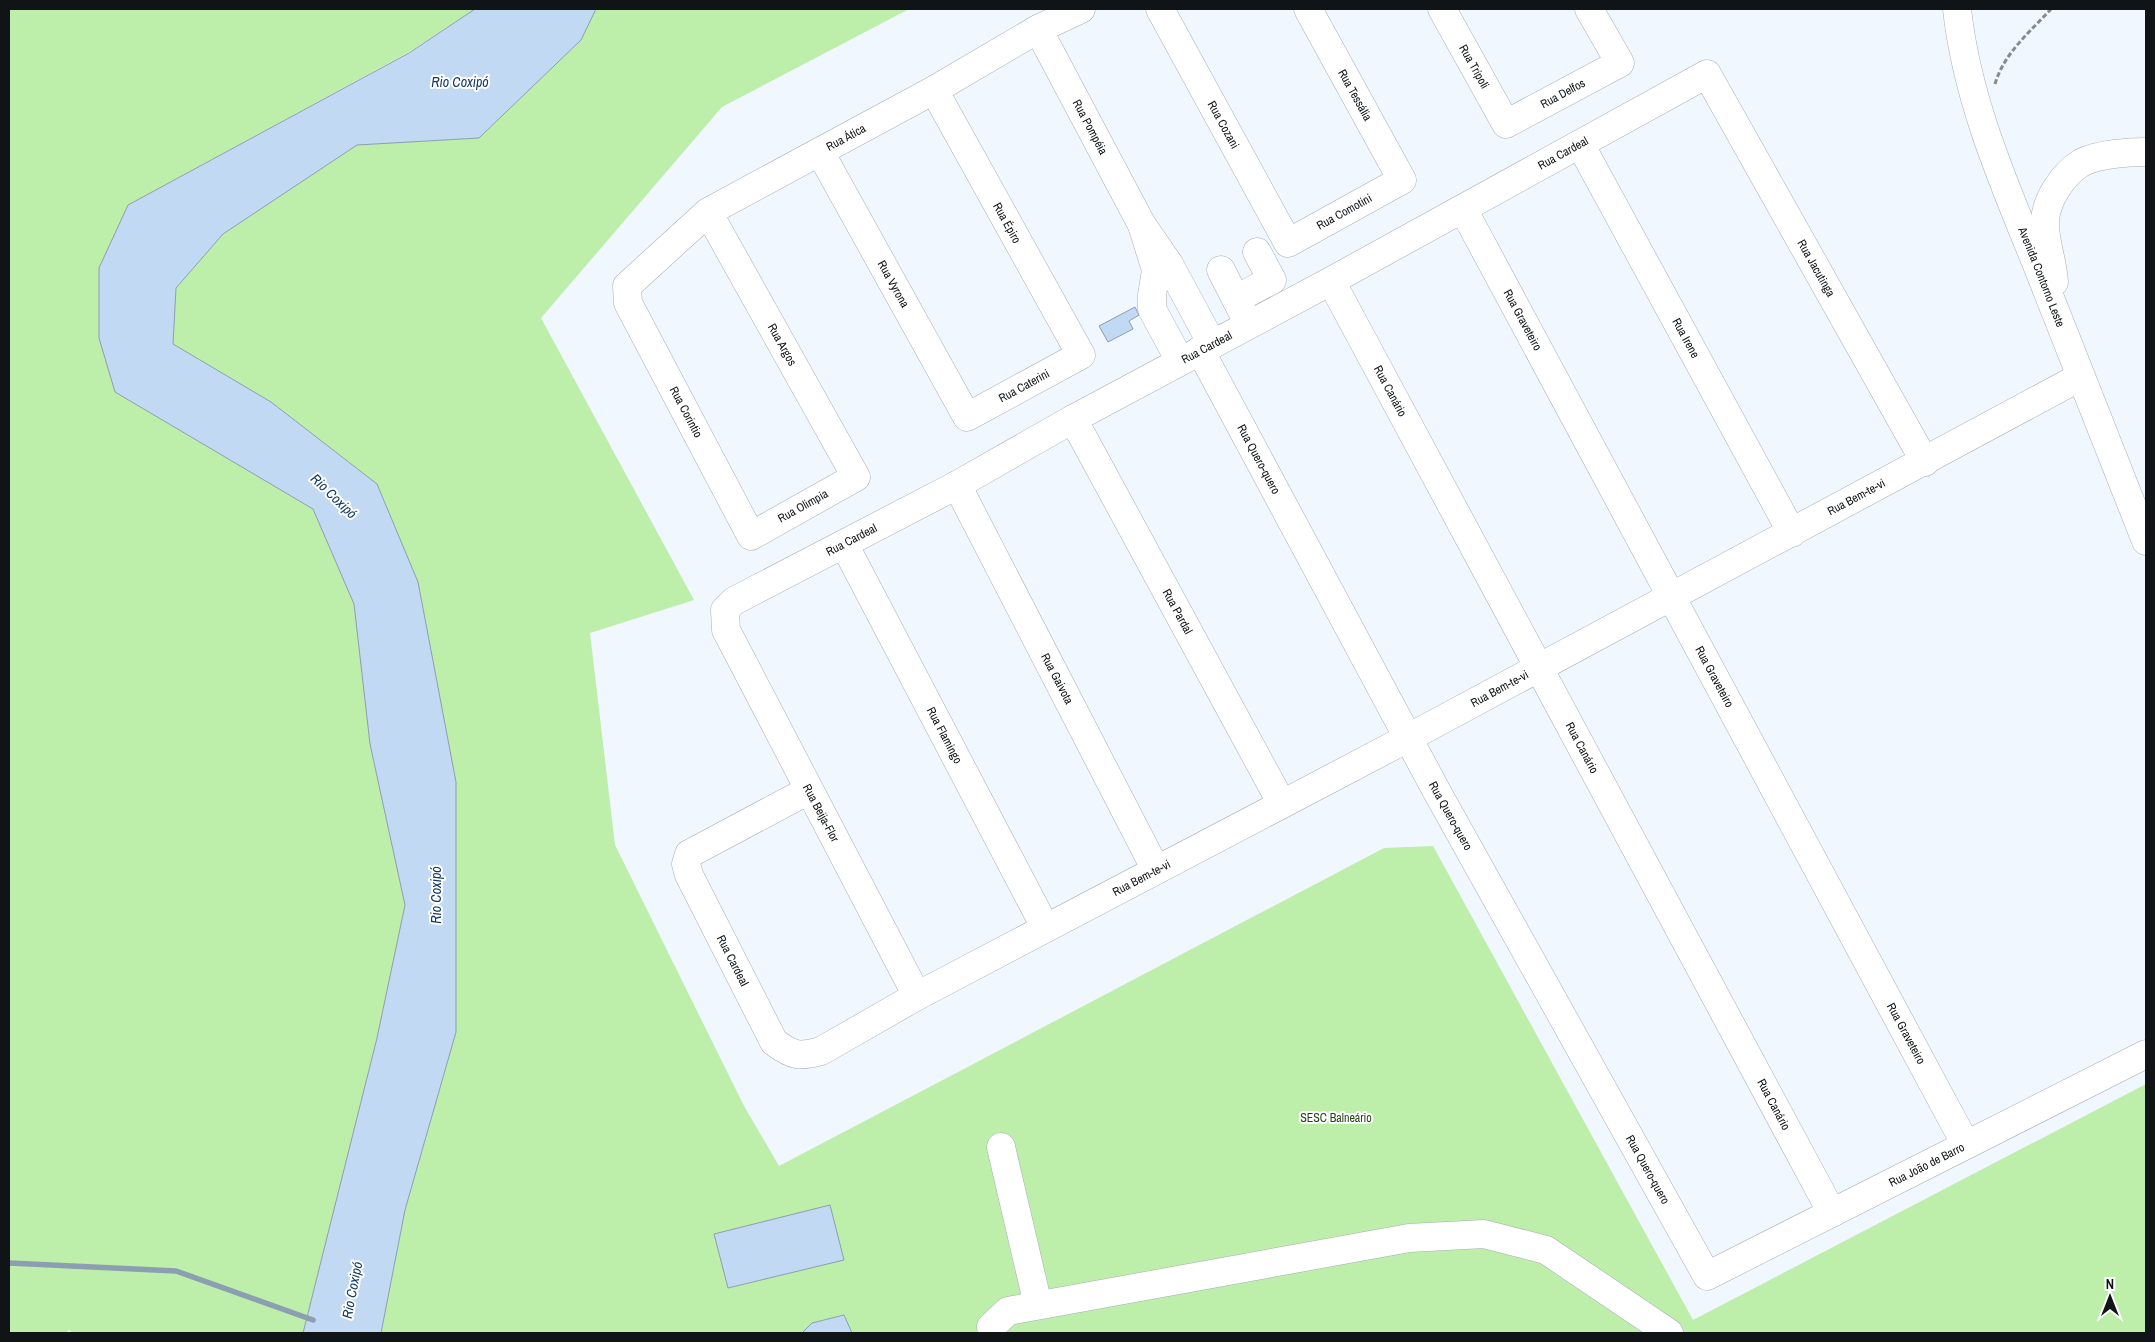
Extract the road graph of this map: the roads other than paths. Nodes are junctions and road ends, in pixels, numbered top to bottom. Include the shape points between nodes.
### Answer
1 (1081, 9) edge
2 (1160, 9) edge
3 (1308, 9) edge
4 (1442, 9) edge
5 (1589, 9) edge
6 (1957, 9) edge
7 (1038, 30) junction
8 (1707, 74) joint
9 (934, 90) junction
10 (1506, 124) joint
11 (1580, 144) junction
12 (820, 152) junction
13 (2146, 152) edge
14 (1402, 180) joint
15 (1463, 209) junction
16 (708, 212) junction
17 (1142, 225) junction
18 (1288, 243) joint
19 (1257, 252) dead end
20 (1221, 270) dead end
21 (1332, 281) junction
22 (627, 286) joint
23 (1236, 299) junction
24 (2054, 312) junction
25 (1249, 325) junction
26 (1201, 350) junction
27 (1081, 355) joint
28 (2080, 376) junction
29 (967, 417) joint
30 (1073, 419) junction
31 (1925, 462) junction
32 (856, 477) joint
33 (957, 485) junction
34 (1792, 533) junction
35 (751, 536) joint
36 (2146, 541) edge
37 (844, 544) junction
38 (1671, 598) junction
39 (726, 630) joint
40 (1539, 667) junction
41 (1408, 738) junction
42 (809, 790) junction
43 (1282, 804) junction
44 (1156, 870) junction
45 (1045, 927) junction
46 (917, 996) junction
47 (2146, 1054) edge
48 (1966, 1145) junction
49 (1001, 1147) dead end
50 (1832, 1213) junction
51 (1707, 1276) joint
52 (1038, 1305) junction
53 (992, 1333) edge
54 (1669, 1333) edge

1 - 7 street, Rua Ática
2 - 18 street, Rua Cozani
3 - 14 street, Rua Tessália
4 - 10 street, Rua Trípoli
5 - 10 street, Rua Delfos via 1620,63
6 - 24 street, Avenida Contorno Leste via 1961,44 1981,121 2004,189
7 - 9 street, Rua Ática
7 - 17 street, Rua Pompéia
8 - 11 street, Rua Cardeal
8 - 31 street, Rua Jacutinga
9 - 12 street, Rua Ática
9 - 27 street, Rua Épiro
11 - 15 street, Rua Cardeal
11 - 34 street, Rua Irene
12 - 16 street, Rua Ática
12 - 29 street, Rua Vyrona
13 - 24 street via 2116,154 2082,163 2051,198 2045,221 2054,272
14 - 18 street, Rua Comotini
15 - 21 street, Rua Cardeal
15 - 38 street, Rua Graveteiro
16 - 22 street, Rua Ática
16 - 32 street, Rua Argos
17 - 26 street, Rua Pompéia via 1172,269 1178,296
17 - 26 street, Rua Pompéia via 1156,270 1152,309
19 - 23 street via 1272,280
20 - 23 street
21 - 25 street, Rua Cardeal
21 - 40 street, Rua Canário
22 - 35 street, Rua Corintio via 628,303
23 - 25 street
24 - 28 street, Avenida Contorno Leste
25 - 26 street, Rua Cardeal
26 - 30 street, Rua Cardeal
26 - 41 street, Rua Quero-quero
27 - 29 street, Rua Caterini
28 - 31 street, Rua Bem-te-vi
28 - 36 street, Avenida Contorno Leste
30 - 33 street, Rua Cardeal
30 - 43 street, Rua Pardal
31 - 34 street, Rua Bem-te-vi
32 - 35 street, Rua Olimpia
33 - 37 street, Rua Cardeal
33 - 44 street, Rua Gaivota
34 - 38 street, Rua Bem-te-vi
37 - 39 street, Rua Cardeal via 734,601 725,610
37 - 45 street, Rua Flamingo
38 - 40 street, Rua Bem-te-vi
38 - 48 street, Rua Graveteiro
39 - 42 street, Rua Beija-Flor
40 - 41 street, Rua Bem-te-vi
40 - 50 street, Rua Canário
41 - 43 street, Rua Bem-te-vi
41 - 51 street, Rua Quero-quero
42 - 46 street, Rua Beija-Flor
42 - 46 street, Rua Cardeal via 690,854 686,864 774,1042 789,1054 804,1056 821,1051
43 - 44 street, Rua Bem-te-vi
44 - 45 street, Rua Bem-te-vi
45 - 46 street, Rua Bem-te-vi
47 - 48 street, Rua João de Barro
48 - 50 street, Rua João de Barro
49 - 52 street
50 - 51 street, Rua João de Barro
52 - 53 street via 1008,1311 991,1327
52 - 54 street via 1408,1238 1484,1234 1546,1250

